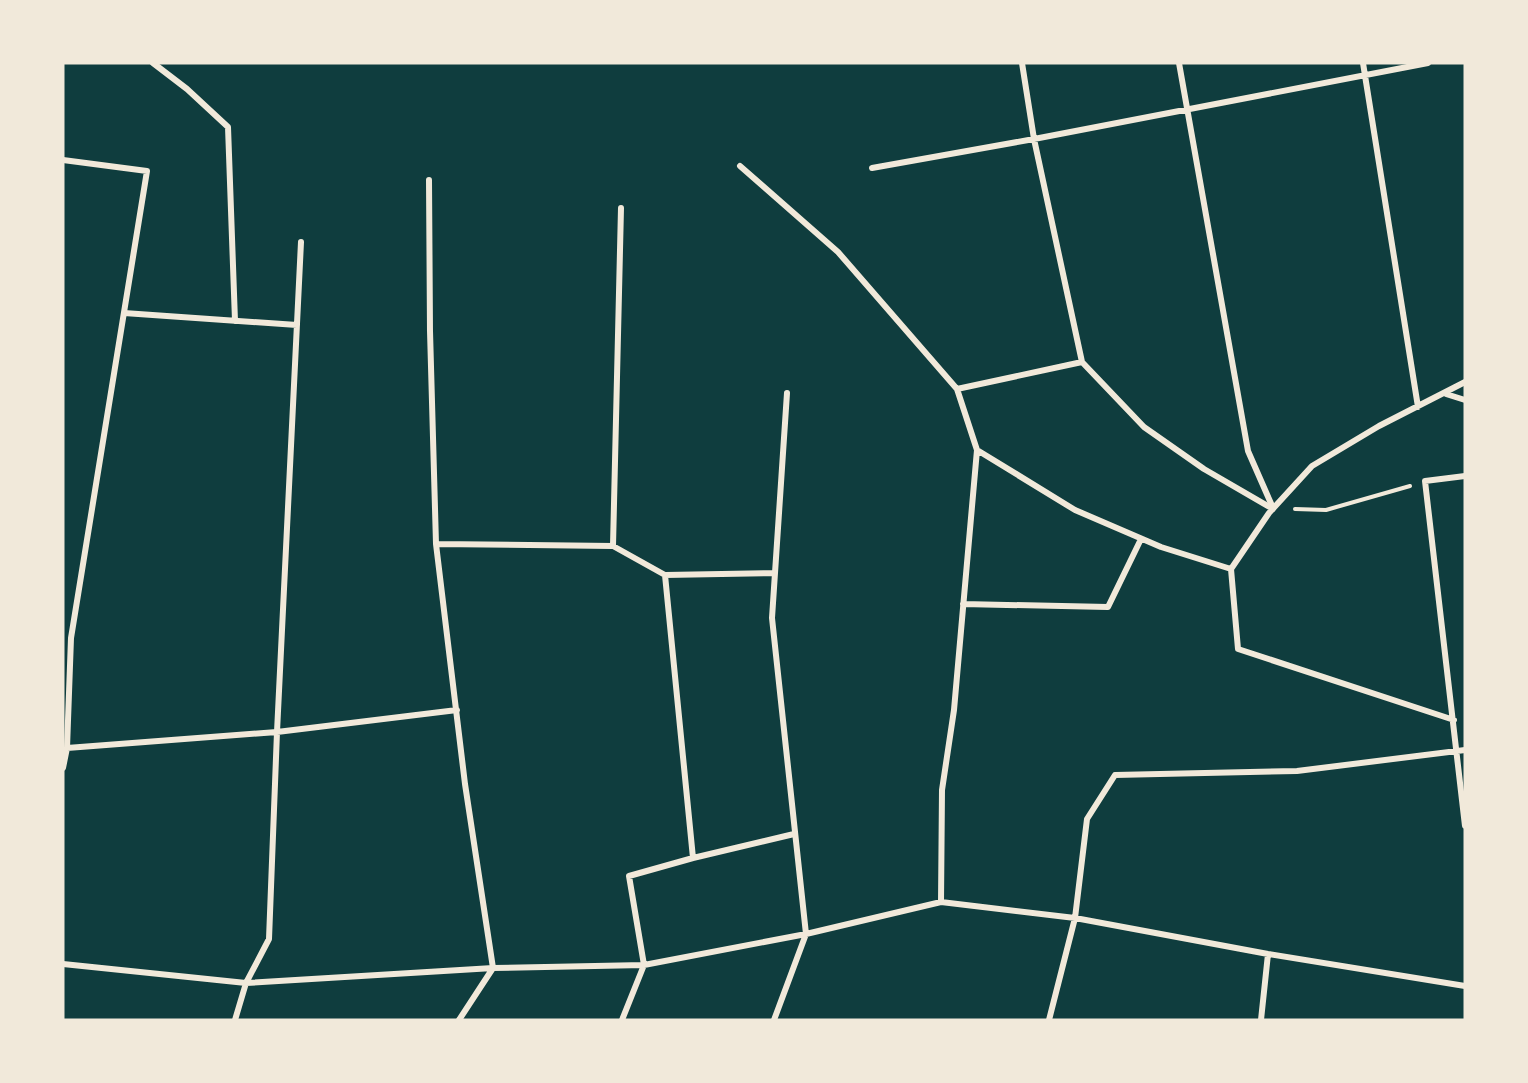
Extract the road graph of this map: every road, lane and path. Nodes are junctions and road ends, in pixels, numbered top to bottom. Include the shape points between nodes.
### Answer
1 (153, 63) edge
2 (1022, 63) edge
3 (1179, 63) edge
4 (1363, 63) edge
5 (1428, 63) edge
6 (1365, 75) junction
7 (1186, 110) junction
8 (1034, 139) junction
9 (63, 160) edge
10 (740, 166) dead end
11 (872, 168) dead end
12 (429, 180) dead end
13 (621, 208) dead end
14 (302, 242) dead end
15 (124, 313) junction
16 (236, 321) junction
17 (297, 325) junction
18 (1082, 362) junction
19 (1465, 382) edge
20 (957, 389) junction
21 (787, 393) dead end
22 (1446, 394) junction
23 (1465, 400) edge
24 (1418, 407) junction
25 (977, 450) junction
26 (1465, 477) edge
27 (1425, 481) junction
28 (1273, 509) junction
29 (1142, 539) junction
30 (436, 544) junction
31 (613, 546) junction
32 (1231, 569) junction
33 (775, 573) junction
34 (665, 574) junction
35 (963, 604) junction
36 (63, 637) edge
37 (71, 638) junction
38 (458, 710) junction
39 (1454, 720) junction
40 (277, 732) junction
41 (67, 748) junction
42 (1465, 750) edge
43 (1457, 751) junction
44 (63, 768) edge
45 (1465, 826) edge
46 (794, 834) junction
47 (693, 858) junction
48 (941, 902) junction
49 (1075, 918) junction
50 (806, 934) junction
51 (1268, 954) junction
52 (63, 964) edge
53 (644, 965) junction
54 (493, 968) junction
55 (246, 983) junction
56 (1465, 986) edge
57 (235, 1020) edge
58 (459, 1020) edge
59 (622, 1020) edge
60 (774, 1020) edge
61 (1049, 1020) edge
62 (1261, 1020) edge

1 - 16 street via 228,127
2 - 8 street
3 - 7 street
4 - 6 street
5 - 6 street
6 - 7 street
6 - 24 street
7 - 8 street
7 - 28 street via 1248,452
8 - 11 street
8 - 18 street
9 - 15 street via 147,171
10 - 20 street via 838,252
12 - 30 street
13 - 31 street
14 - 17 street
15 - 16 street
15 - 37 street
16 - 17 street
17 - 40 street
18 - 20 street
18 - 28 street via 1144,427 1204,469
19 - 22 street
20 - 25 street
21 - 33 street
22 - 23 street
22 - 24 street
24 - 28 street via 1312,466
25 - 29 street via 1075,510
25 - 35 street
26 - 27 street
27 - 28 path via 1326,510
27 - 39 street
28 - 32 street
29 - 32 street
29 - 35 street via 1108,608
30 - 31 street
30 - 38 street
31 - 34 street
32 - 39 street via 1238,649
33 - 34 street
33 - 46 street via 772,618
34 - 47 street
35 - 48 street via 942,790
36 - 37 street
37 - 41 street
38 - 40 street
38 - 54 street via 465,784
39 - 43 street
40 - 41 street
40 - 55 street via 269,939
41 - 44 street
42 - 43 street
43 - 45 street
43 - 49 street via 1297,771 1115,775 1087,819
46 - 47 street
46 - 50 street
47 - 53 street via 629,876
48 - 49 street
48 - 50 street
49 - 51 street
49 - 61 street
50 - 53 street
50 - 60 street
51 - 56 street
51 - 62 street
52 - 55 street
53 - 54 street
53 - 59 street
54 - 55 street
54 - 58 street
55 - 57 street

